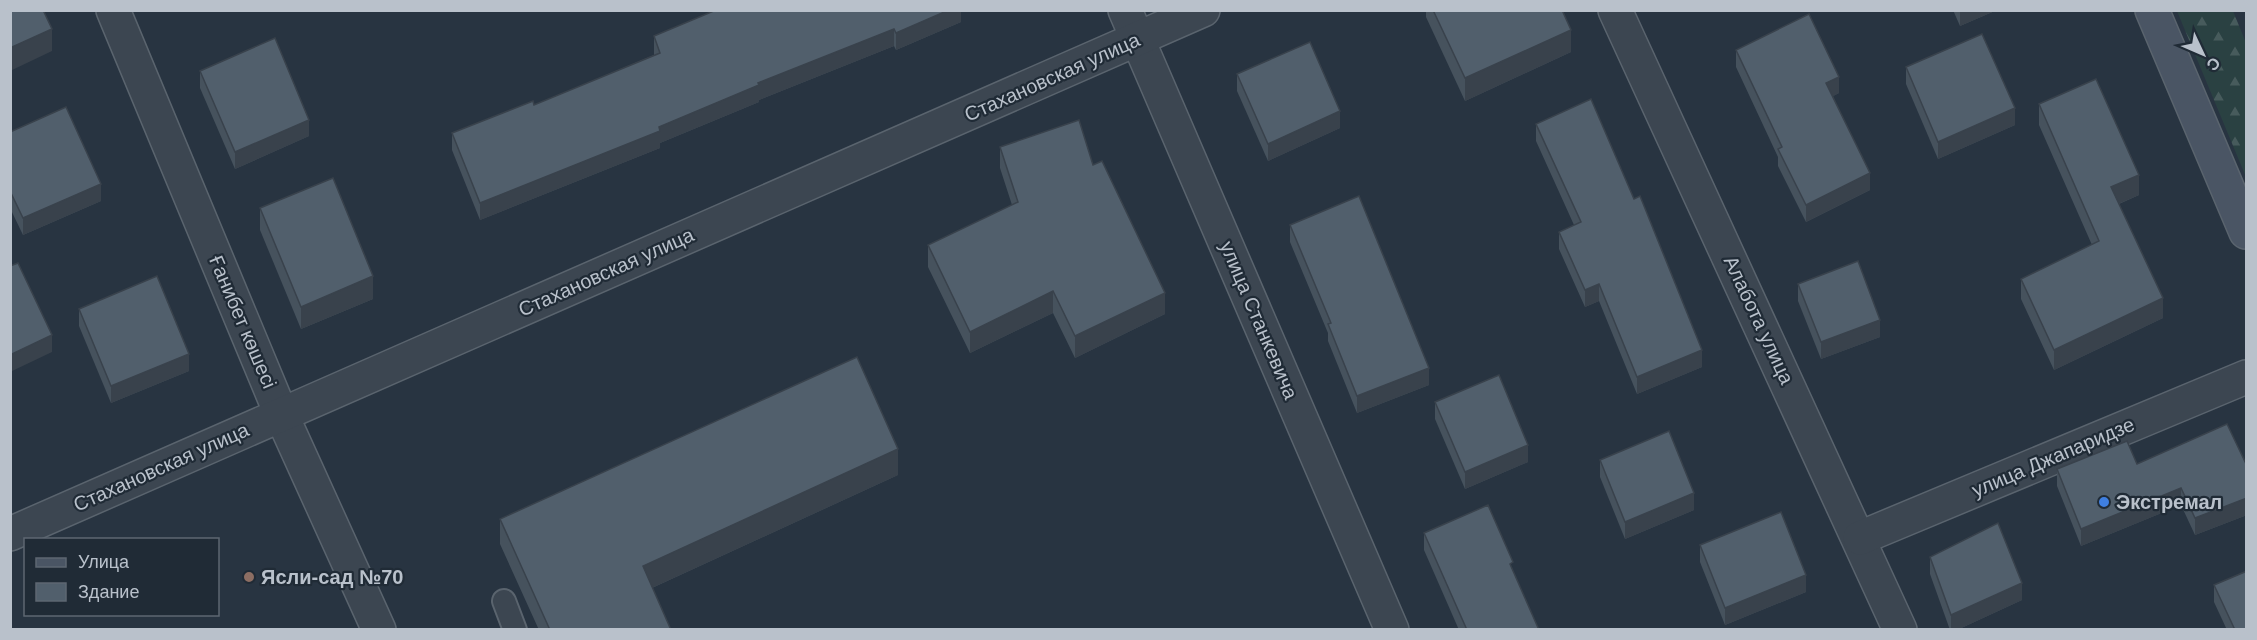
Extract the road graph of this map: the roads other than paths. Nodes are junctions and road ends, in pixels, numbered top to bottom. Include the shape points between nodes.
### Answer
1 (113, 10) edge
2 (1203, 10) edge
3 (1615, 10) edge
4 (2152, 10) edge
5 (1131, 25) edge
6 (2247, 232) edge
7 (2247, 377) edge
8 (281, 414) junction
9 (10, 534) edge
10 (1860, 538) junction
11 (504, 601) dead end
12 (380, 630) edge
13 (515, 630) edge
14 (1392, 630) edge
15 (1900, 630) edge

1 - 8 street, Ғанибет көшесі
2 - 5 street, Стахановская улица
3 - 10 street, Алабота улица
4 - 6 street
5 - 8 street, Стахановская улица
5 - 14 street, улица Станкевича
7 - 10 street, улица Джапаридзе
8 - 9 street, Стахановская улица
8 - 12 street, Ғанибет көшесі
10 - 15 street, Алабота улица
11 - 13 lane

